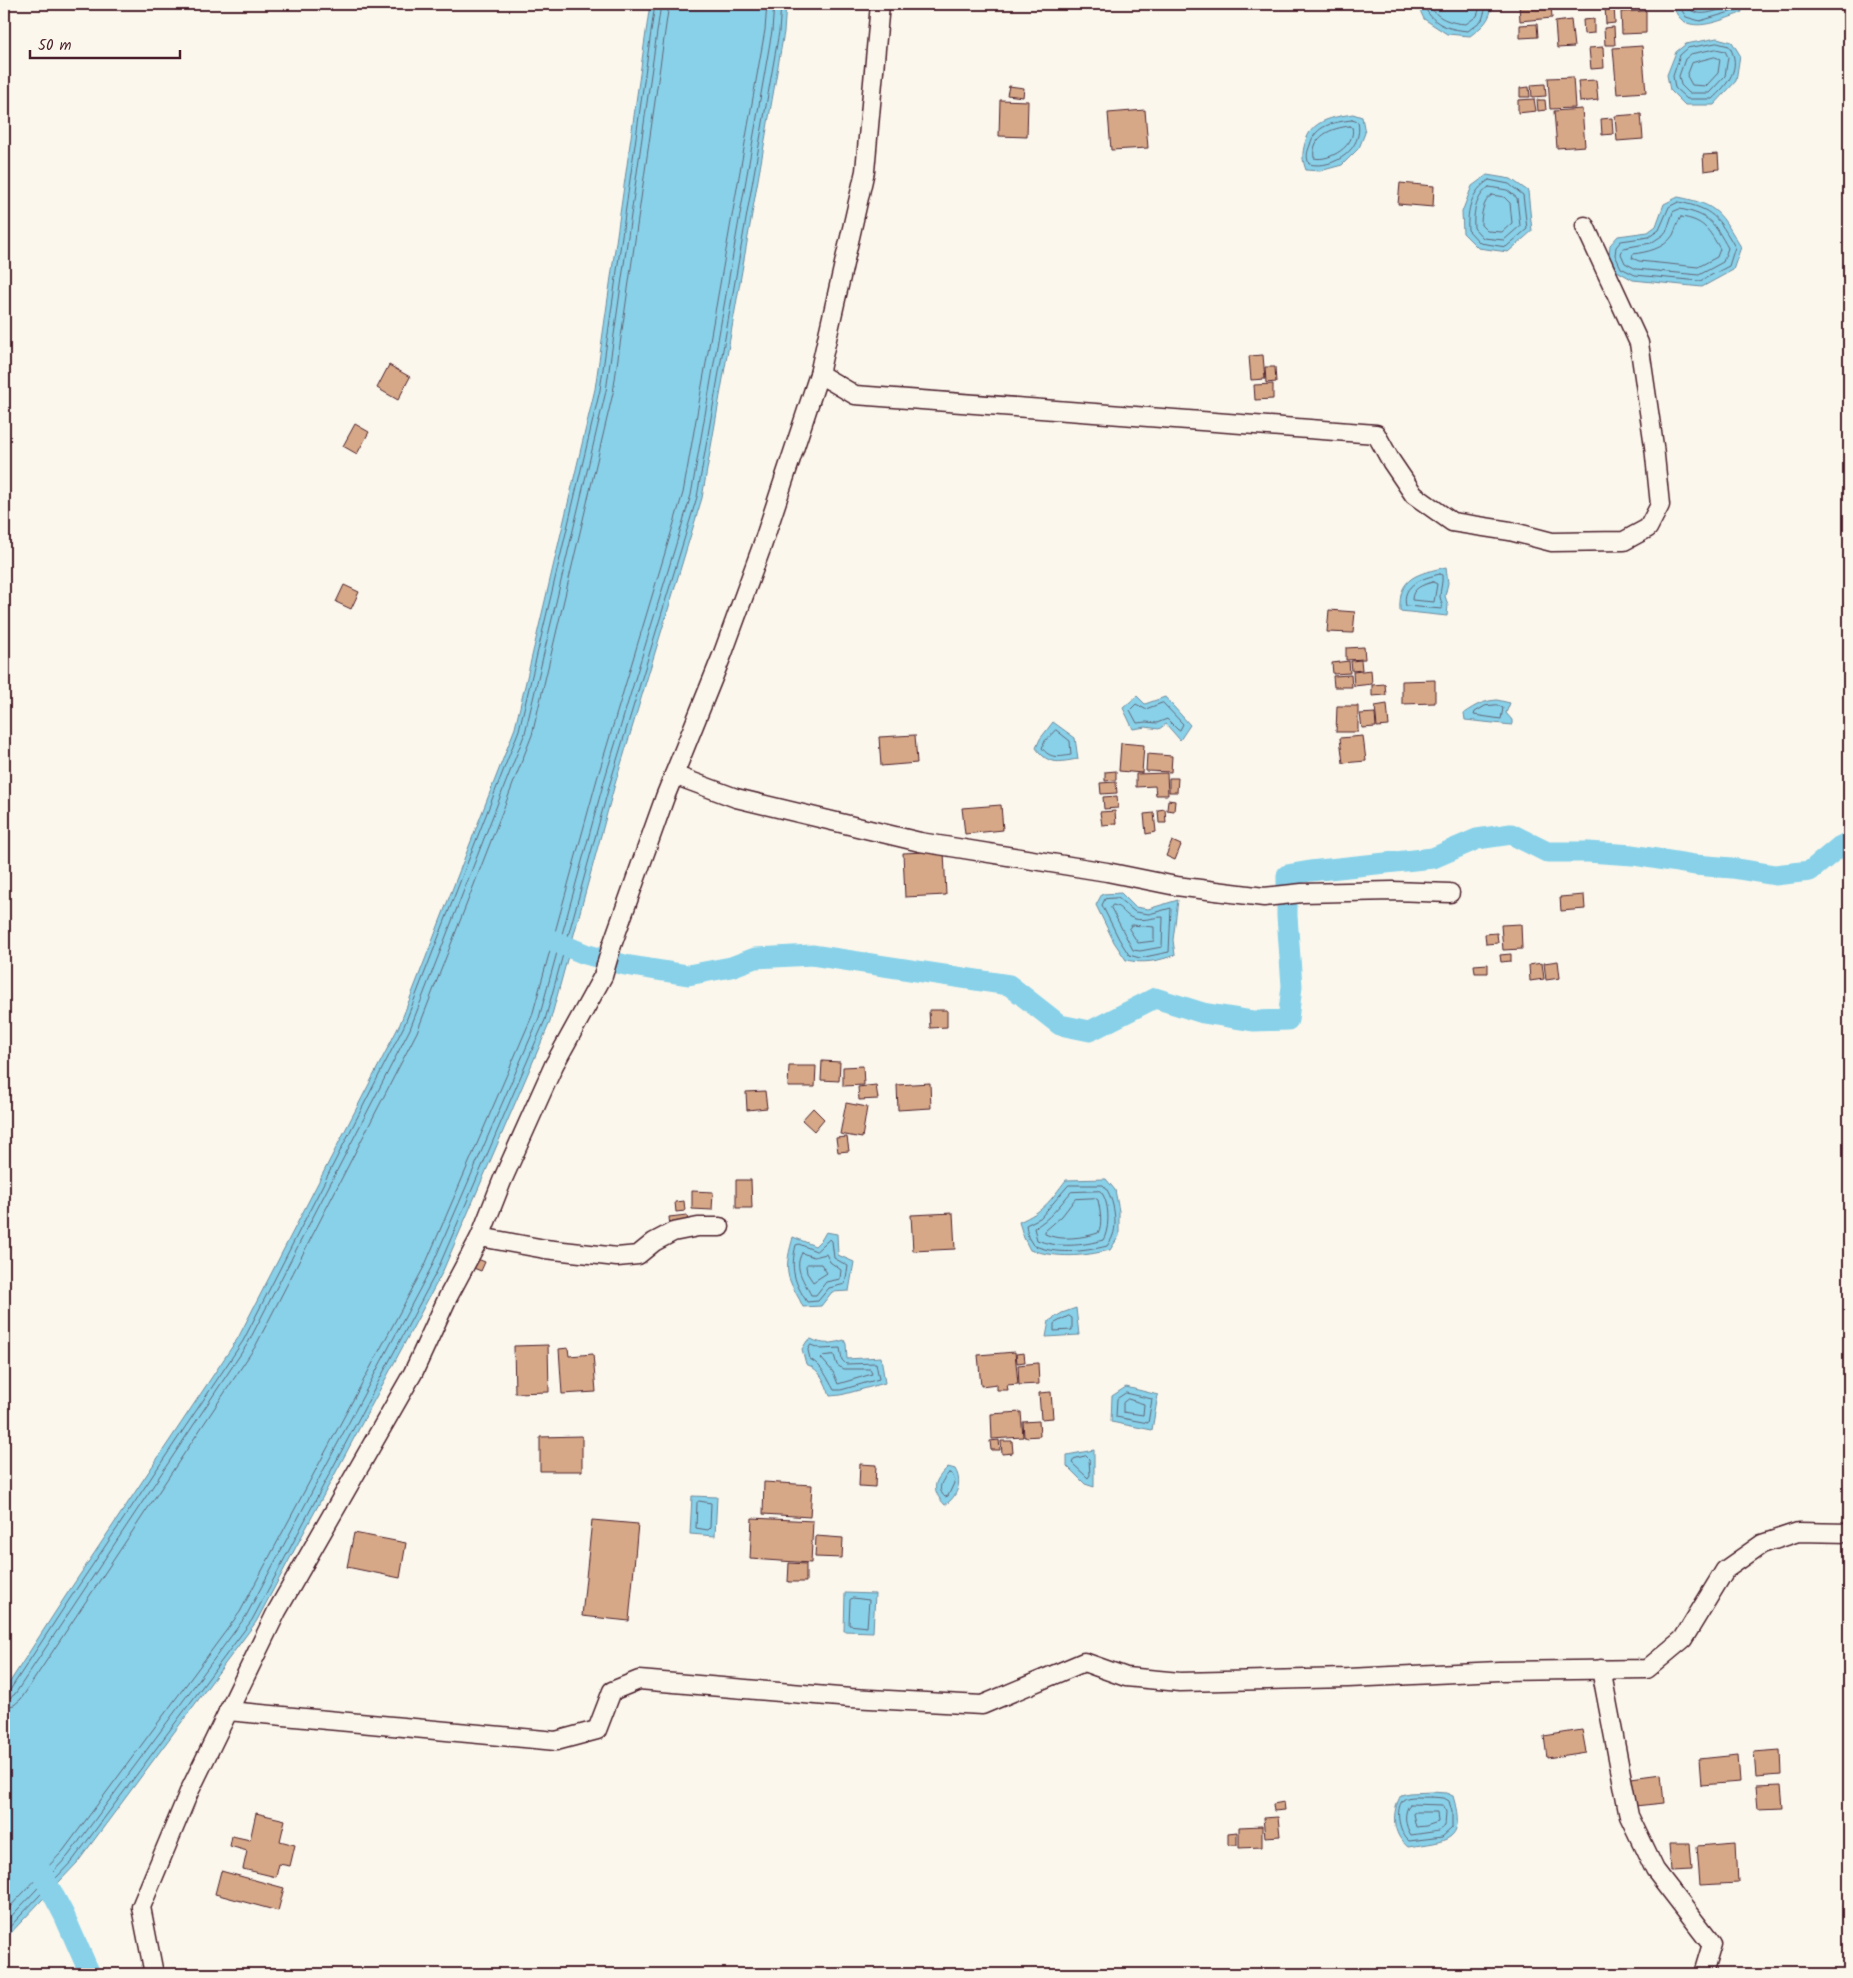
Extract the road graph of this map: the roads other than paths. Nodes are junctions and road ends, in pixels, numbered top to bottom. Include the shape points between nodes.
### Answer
1 (880, 4) edge
2 (1585, 226) dead end
3 (819, 374) junction
4 (674, 775) junction
5 (1450, 893) dead end
6 (720, 1227) dead end
7 (480, 1237) junction
8 (1849, 1534) edge
9 (1601, 1669) junction
10 (228, 1711) junction
11 (154, 1974) edge
12 (1704, 1974) edge

1 - 3 street via 865,171
2 - 3 street via 1639,343 1654,446 1660,505 1648,528 1624,541 1552,542 1510,531 1452,522 1414,495 1376,434 855,395
3 - 4 street via 724,653
4 - 5 street via 736,798 920,842 1176,886 1264,897 1393,891
4 - 7 street via 612,945 604,976 554,1066
6 - 7 street via 673,1232 638,1255 617,1257
7 - 10 street via 413,1373 277,1611
8 - 9 street via 1798,1532 1762,1544 1725,1570 1683,1639 1647,1669
9 - 10 street via 1180,1682 1126,1676 1084,1662 982,1705 851,1698 639,1680 612,1691 597,1730 556,1741
9 - 12 street via 1630,1816 1655,1870 1712,1944
10 - 11 street via 189,1792 141,1908

